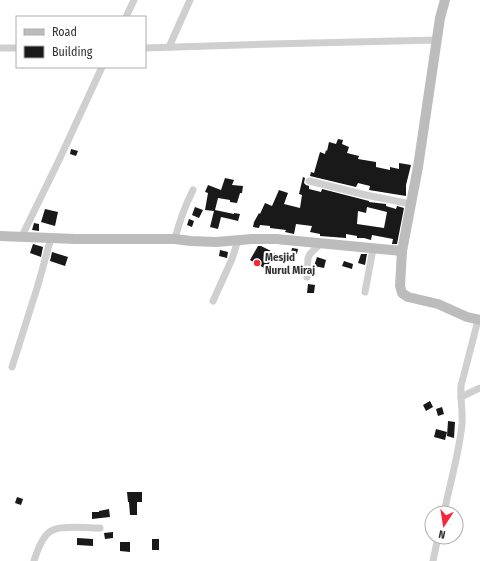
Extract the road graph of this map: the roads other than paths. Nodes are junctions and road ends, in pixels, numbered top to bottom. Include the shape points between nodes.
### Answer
1 (134, 0) edge
2 (190, 0) edge
3 (445, 0) edge
4 (126, 16) edge
5 (437, 40) junction
6 (169, 47) junction
7 (0, 48) edge
8 (16, 48) edge
9 (146, 48) edge
10 (102, 68) edge
11 (309, 181) dead end
12 (194, 190) dead end
13 (411, 204) junction
14 (0, 236) edge
15 (22, 236) junction
16 (51, 238) junction
17 (175, 239) junction
18 (238, 240) junction
19 (320, 244) junction
20 (373, 248) junction
21 (402, 251) junction
22 (307, 277) dead end
23 (365, 292) dead end
24 (213, 301) dead end
25 (479, 320) edge
26 (12, 366) dead end
27 (480, 388) edge
28 (460, 397) junction
29 (446, 505) edge
30 (100, 528) dead end
31 (436, 545) edge
32 (34, 561) edge
33 (433, 561) edge

1 - 4 street
2 - 6 street
3 - 5 street
5 - 6 street
5 - 13 street
6 - 9 street
7 - 8 street
10 - 15 street
11 - 13 street
12 - 17 street via 178,225
13 - 21 street
14 - 15 street
15 - 16 street
16 - 17 street
16 - 26 street
17 - 18 street via 216,242
18 - 19 street via 276,239
18 - 24 street
19 - 20 street
19 - 22 street via 308,258
20 - 21 street
20 - 23 street
21 - 25 street via 400,286 404,295 448,307 466,317
25 - 28 street
27 - 28 street
28 - 29 street via 460,440
30 - 32 street via 53,530 43,540
31 - 33 street

